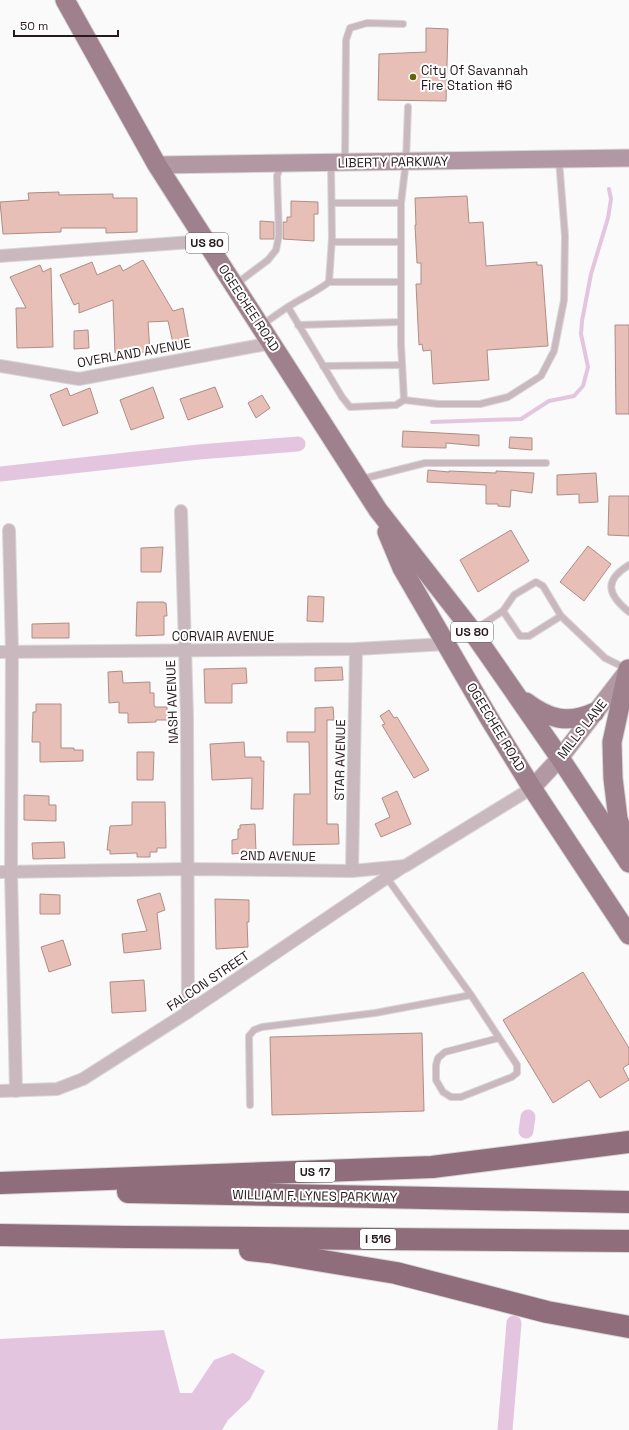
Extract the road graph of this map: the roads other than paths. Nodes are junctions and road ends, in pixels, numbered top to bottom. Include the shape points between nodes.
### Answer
1 (65, 0) edge
2 (403, 24) dead end
3 (408, 107) dead end
4 (629, 158) edge
5 (559, 159) junction
6 (406, 161) junction
7 (338, 162) junction
8 (282, 163) junction
9 (156, 165) junction
10 (332, 203) junction
11 (401, 203) junction
12 (206, 241) junction
13 (332, 242) junction
14 (401, 242) junction
15 (0, 256) edge
16 (329, 282) junction
17 (401, 282) junction
18 (234, 285) junction
19 (288, 307) junction
20 (401, 322) junction
21 (298, 325) junction
22 (261, 326) junction
23 (272, 343) junction
24 (402, 365) junction
25 (0, 366) edge
26 (323, 366) junction
27 (404, 400) junction
28 (546, 464) dead end
29 (359, 479) junction
30 (378, 510) junction
31 (181, 511) dead end
32 (9, 530) dead end
33 (629, 565) edge
34 (503, 611) junction
35 (629, 612) edge
36 (561, 616) junction
37 (472, 631) junction
38 (446, 644) junction
39 (356, 649) junction
40 (185, 650) junction
41 (6, 652) edge
42 (629, 669) edge
43 (516, 694) junction
44 (595, 712) junction
45 (560, 758) junction
46 (532, 788) junction
47 (629, 850) edge
48 (629, 863) edge
49 (405, 866) junction
50 (188, 869) junction
51 (352, 871) junction
52 (5, 872) edge
53 (387, 878) junction
54 (629, 935) edge
55 (471, 995) junction
56 (188, 1012) junction
57 (499, 1038) junction
58 (0, 1091) edge
59 (16, 1091) junction
60 (250, 1105) dead end
61 (629, 1142) edge
62 (0, 1183) edge
63 (0, 1190) edge
64 (629, 1202) edge
65 (0, 1235) edge
66 (127, 1237) junction
67 (629, 1241) edge
68 (629, 1327) edge

1 - 9 main road, OGEECHEE ROAD / US 80
2 - 7 lane via 367,23 350,28 346,40
3 - 6 lane
4 - 5 street, LIBERTY PARKWAY
5 - 6 street, LIBERTY PARKWAY
5 - 27 lane via 565,236 564,300 554,351 541,376 508,397 480,404 438,404
6 - 7 street, LIBERTY PARKWAY
6 - 11 lane
7 - 8 street, LIBERTY PARKWAY
7 - 10 lane
8 - 9 street, LIBERTY PARKWAY
8 - 18 lane via 278,176 279,236 276,250 268,260
9 - 12 main road, OGEECHEE ROAD / US 80
10 - 11 lane
10 - 13 lane
11 - 14 lane
12 - 15 street
12 - 18 main road, OGEECHEE ROAD / US 80
13 - 14 lane
13 - 16 lane
14 - 17 lane
16 - 17 lane
16 - 19 lane
17 - 20 lane
18 - 22 main road, OGEECHEE ROAD / US 80
19 - 21 lane
19 - 22 lane
20 - 21 lane
20 - 24 lane
21 - 26 lane
22 - 23 main road, OGEECHEE ROAD / US 80
23 - 25 street, OVERLAND AVENUE via 79,379
23 - 29 main road, OGEECHEE ROAD / US 80
24 - 26 lane
24 - 27 lane
26 - 27 lane via 350,407 396,405
28 - 29 lane via 425,463
29 - 30 main road, OGEECHEE ROAD / US 80
30 - 37 main road, OGEECHEE ROAD / US 80
30 - 38 main road, OGEECHEE ROAD / US 80 via 402,568
31 - 40 street, NASH AVENUE
32 - 41 street
33 - 35 lane via 615,576 611,587 617,603
34 - 36 lane via 520,636 529,636
34 - 36 lane via 514,595 536,582 543,586
34 - 37 lane
36 - 42 lane via 605,658
37 - 43 main road, OGEECHEE ROAD / US 80
38 - 39 street, CORVAIR AVENUE
38 - 46 main road, OGEECHEE ROAD / US 80
39 - 40 street, CORVAIR AVENUE
39 - 51 street, STAR AVENUE
40 - 41 street, CORVAIR AVENUE
40 - 50 street, NASH AVENUE
41 - 52 street
42 - 44 street, MILLS LANE
42 - 47 main road via 612,742 612,778 618,819
43 - 44 main road via 545,715 562,719 582,718
43 - 45 main road, OGEECHEE ROAD / US 80
44 - 45 street, MILLS LANE
45 - 46 street, MILLS LANE
45 - 48 main road, OGEECHEE ROAD / US 80
46 - 49 street, 2ND AVENUE
46 - 54 main road, OGEECHEE ROAD / US 80
49 - 51 street, 2ND AVENUE
49 - 53 street, FALCON STREET
50 - 51 street, 2ND AVENUE
50 - 52 street, 2ND AVENUE
50 - 56 street, NASH AVENUE
52 - 59 street
53 - 55 lane
53 - 56 street, FALCON STREET
55 - 57 lane
55 - 60 lane via 254,1030 249,1036
56 - 59 street, FALCON STREET via 83,1079 57,1089
57 - 57 lane via 517,1065 517,1073 512,1078 462,1097 451,1097 444,1092 436,1080 438,1058 445,1052
58 - 59 street, FALCON STREET
61 - 62 highway, US 17 via 432,1167
63 - 64 highway, WILLIAM F. LYNES PARKWAY
65 - 66 highway, I 516
66 - 67 highway, I 516
66 - 68 highway via 269,1252 396,1273 547,1312

